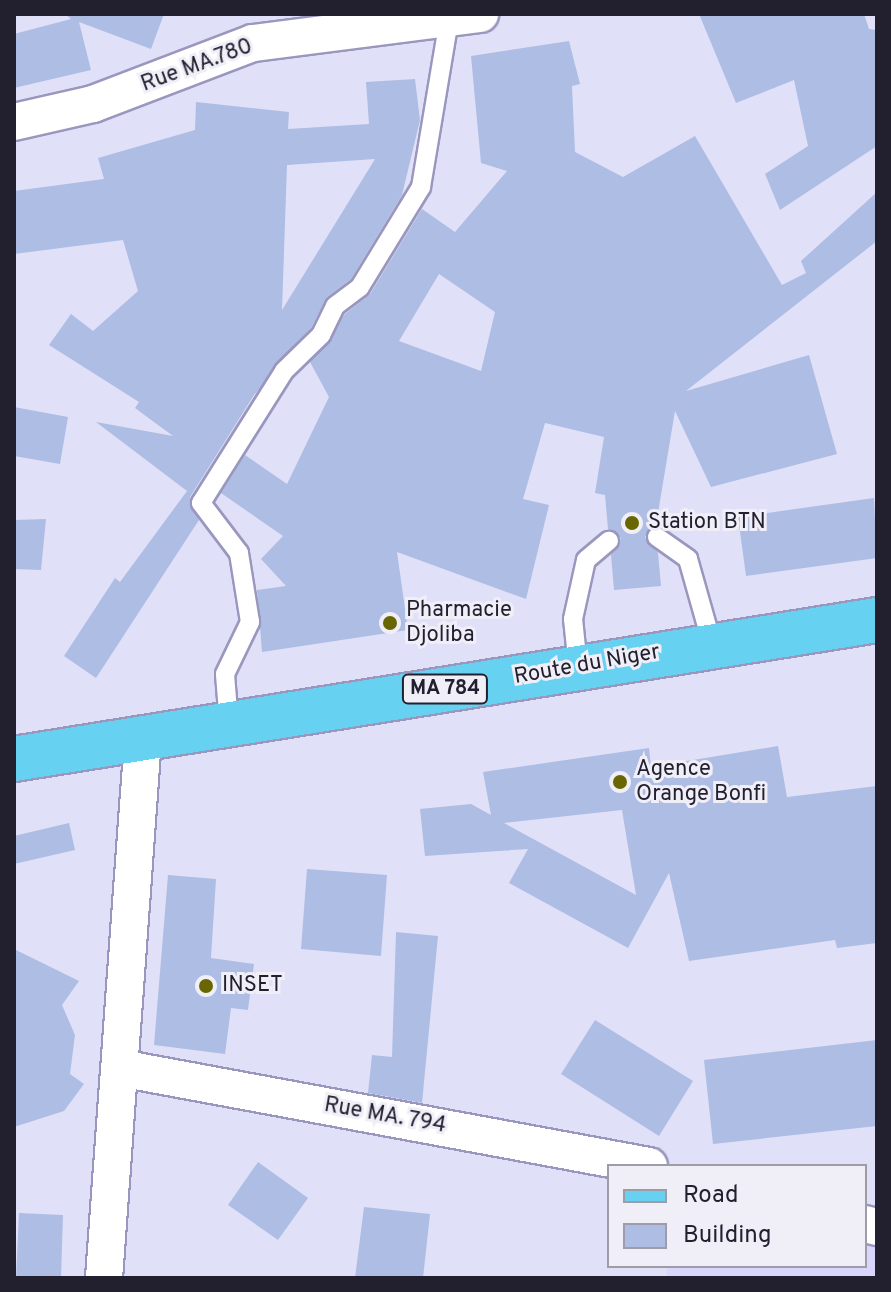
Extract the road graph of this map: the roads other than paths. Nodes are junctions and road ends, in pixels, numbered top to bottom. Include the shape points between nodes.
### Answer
1 (464, 17) edge
2 (257, 29) edge
3 (14, 122) edge
4 (657, 537) dead end
5 (609, 541) dead end
6 (877, 620) edge
7 (712, 644) junction
8 (578, 667) junction
9 (229, 724) junction
10 (143, 738) junction
11 (14, 759) edge
12 (120, 1068) junction
13 (638, 1164) edge
14 (104, 1278) edge

1 - 2 street, Rue MA.780
1 - 9 lane via 421,187 360,287 335,306 321,335 284,371 201,503 239,553 250,622 225,674
2 - 3 street, Rue MA.780 via 93,104
4 - 7 lane via 688,559
5 - 8 lane via 586,560 573,619
6 - 7 main road, Route du Niger / MA 784
7 - 8 main road, Route du Niger / MA 784
8 - 9 main road, Route du Niger / MA 784
9 - 10 main road, Route du Niger / MA 784
10 - 11 main road, Route du Niger / MA 784
10 - 12 street
12 - 13 street, Rue MA. 794
12 - 14 street

